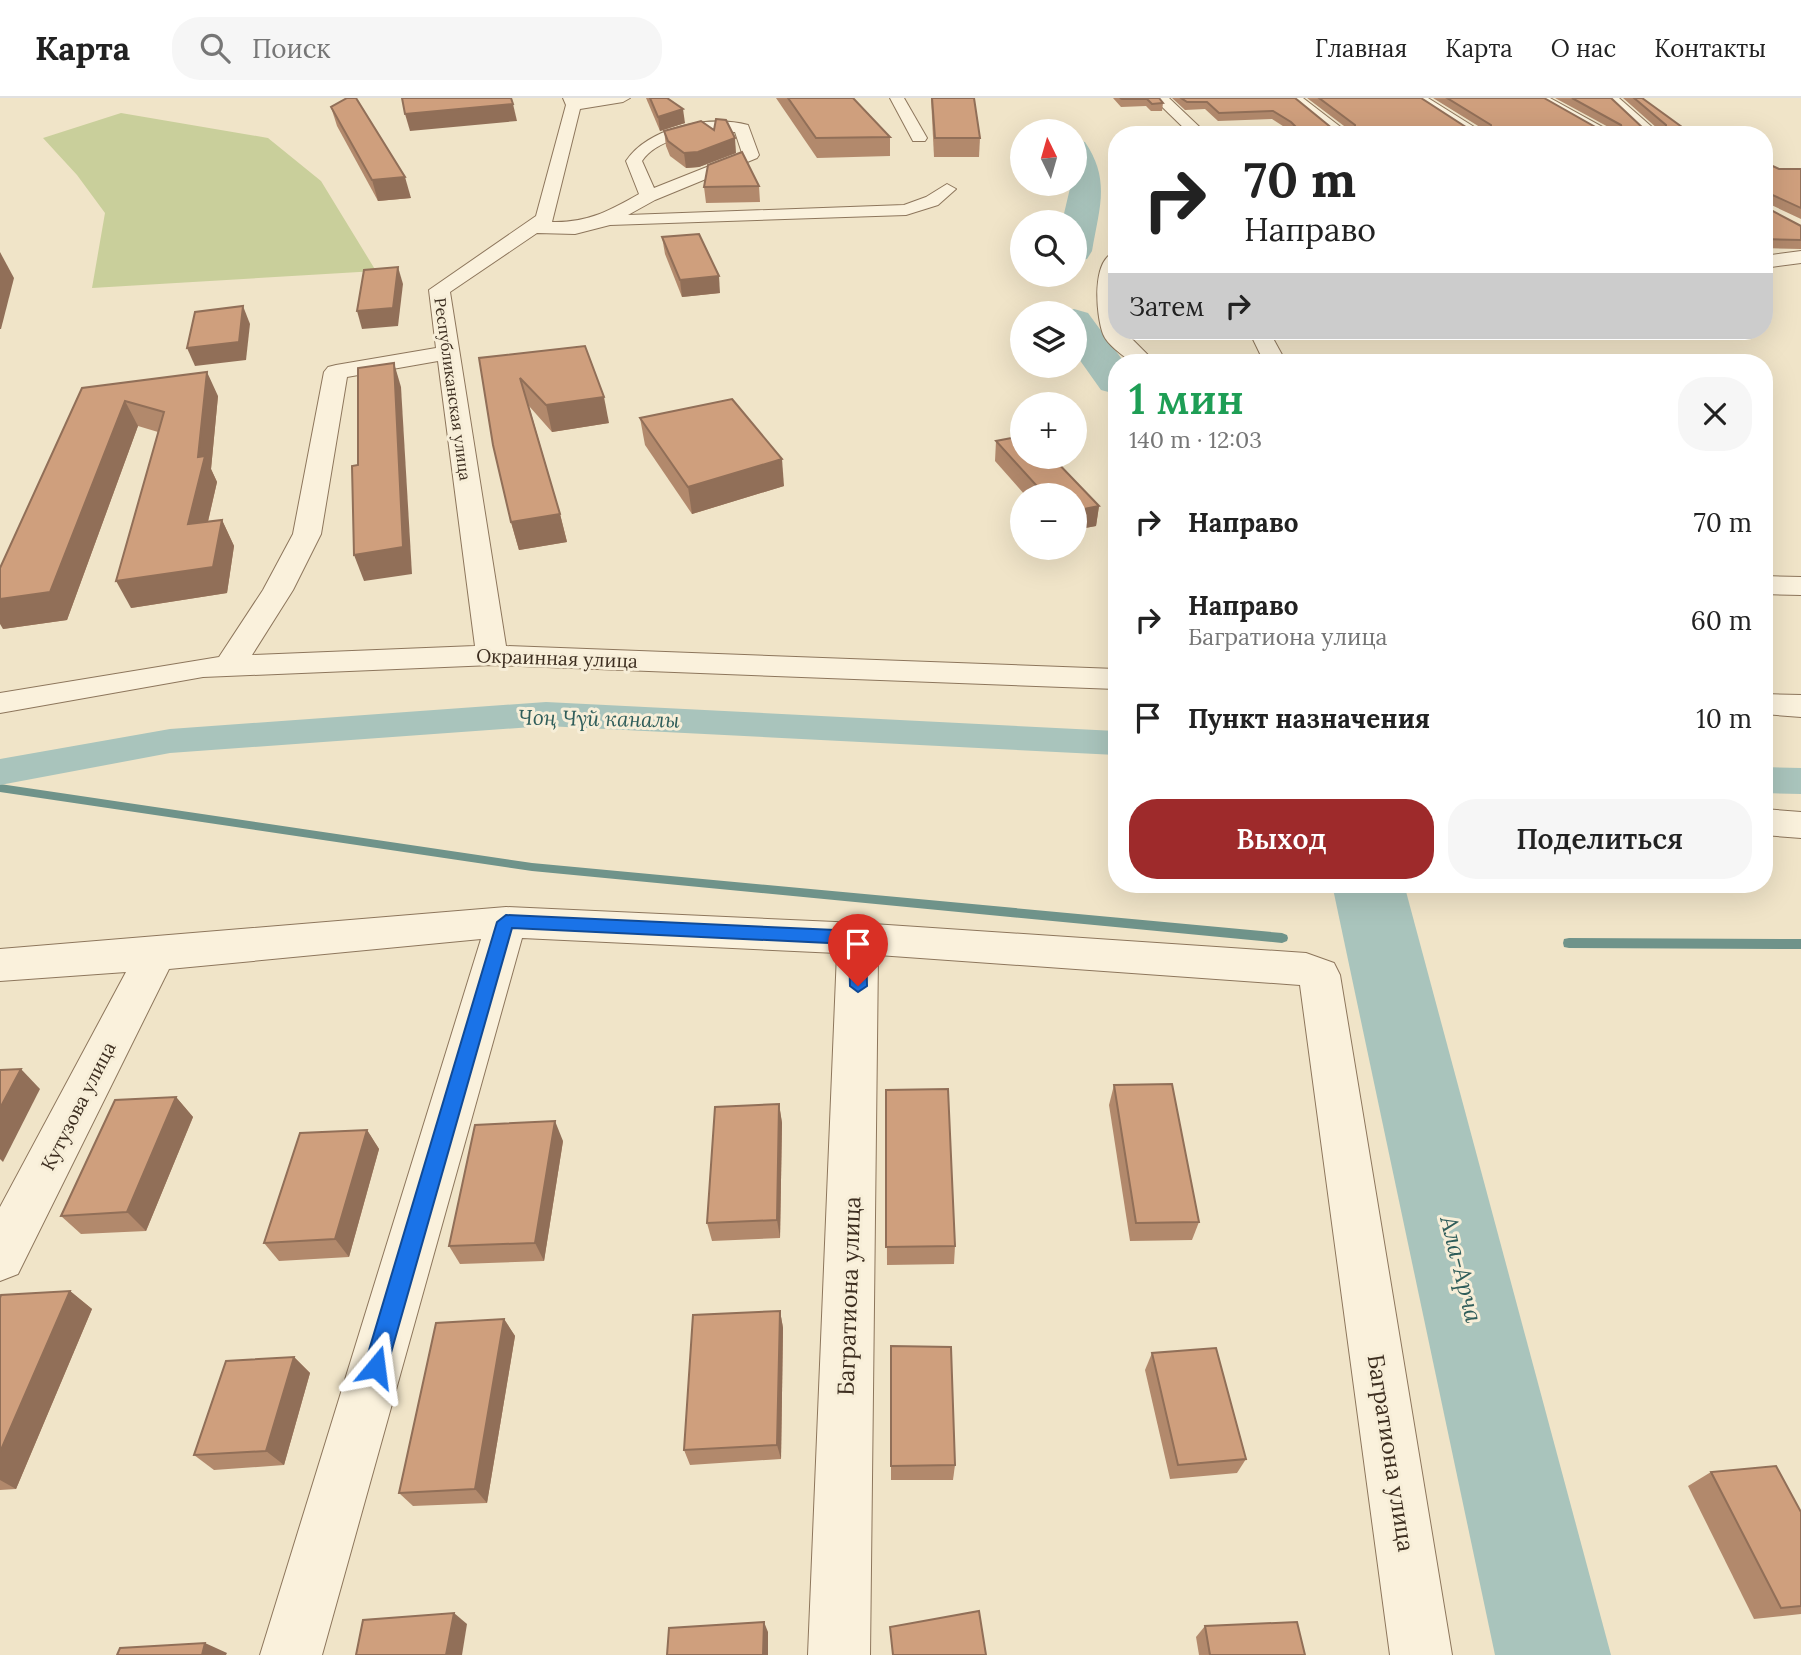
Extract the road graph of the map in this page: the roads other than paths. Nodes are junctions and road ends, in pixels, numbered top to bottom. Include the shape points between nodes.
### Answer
1 (623, 98) edge
2 (897, 98) edge
3 (1160, 98) edge
4 (1294, 98) edge
5 (1418, 98) edge
6 (1539, 98) edge
7 (1610, 98) edge
8 (571, 101) edge
9 (1190, 126) edge
10 (1331, 126) edge
11 (1464, 126) edge
12 (1592, 126) edge
13 (1643, 126) edge
14 (919, 138) dead end
15 (947, 189) dead end
16 (649, 196) junction
17 (602, 222) junction
18 (534, 227) junction
19 (1801, 257) edge
20 (1773, 261) edge
21 (1108, 277) edge
22 (1108, 295) edge
23 (1120, 340) edge
24 (448, 353) junction
25 (1135, 354) edge
26 (1773, 585) edge
27 (1801, 586) edge
28 (492, 655) junction
29 (229, 666) junction
30 (1108, 679) edge
31 (0, 703) edge
32 (1773, 704) edge
33 (1801, 706) edge
34 (1773, 823) edge
35 (1801, 825) edge
36 (506, 922) junction
37 (858, 938) junction
38 (156, 954) junction
39 (0, 965) edge
40 (0, 1257) edge
41 (292, 1655) edge
42 (839, 1655) edge
43 (1421, 1655) edge

1 - 8 street
2 - 14 street
3 - 9 street
4 - 10 street
5 - 11 street
6 - 12 street
7 - 13 street
8 - 18 street, Республиканская улица via 545,219
15 - 17 street via 932,201 906,210
16 - 16 street via 634,161 636,153 654,142 696,129 742,128 751,155
16 - 17 street
17 - 18 street via 575,228
18 - 24 street, Республиканская улица via 439,290
19 - 20 street
21 - 22 street
23 - 25 street
24 - 28 street, Республиканская улица
24 - 29 street via 335,372 307,534 278,590
26 - 27 street
28 - 29 street, Окраинная улица
28 - 30 street, Окраинная улица
29 - 31 street, Окраинная улица
32 - 33 street
34 - 35 street
36 - 37 street
36 - 38 street
36 - 41 street
37 - 42 street, Багратиона улица
37 - 43 street, Багратиона улица via 1306,969 1319,975
38 - 39 street
38 - 40 street, Кутузова улица

